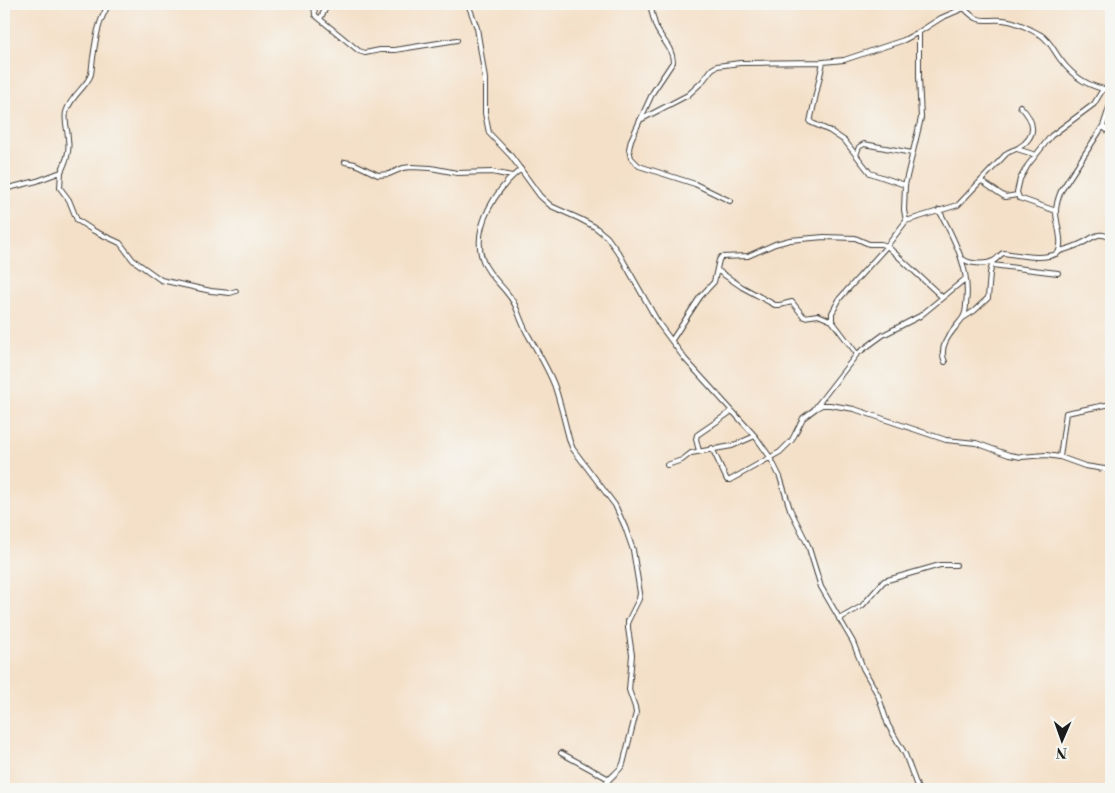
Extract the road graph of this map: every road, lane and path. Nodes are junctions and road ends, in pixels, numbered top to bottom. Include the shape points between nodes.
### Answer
1 (109, 4) edge
2 (314, 4) edge
3 (328, 4) edge
4 (468, 4) edge
5 (650, 4) edge
6 (965, 6) edge
7 (320, 19) junction
8 (919, 32) junction
9 (456, 40) dead end
10 (823, 62) junction
11 (1103, 90) junction
12 (1111, 90) edge
13 (1111, 102) edge
14 (1020, 106) dead end
15 (640, 120) junction
16 (1103, 126) junction
17 (1111, 135) edge
18 (1017, 149) junction
19 (912, 153) junction
20 (856, 155) junction
21 (1036, 155) junction
22 (345, 162) dead end
23 (521, 168) junction
24 (61, 172) junction
25 (512, 176) junction
26 (980, 181) junction
27 (905, 185) junction
28 (4, 189) edge
29 (1017, 194) junction
30 (730, 201) dead end
31 (939, 210) junction
32 (1056, 211) junction
33 (906, 221) junction
34 (1111, 238) edge
35 (888, 246) junction
36 (1060, 251) junction
37 (963, 259) junction
38 (993, 263) junction
39 (717, 270) junction
40 (1058, 273) dead end
41 (966, 279) junction
42 (236, 291) dead end
43 (942, 297) junction
44 (963, 318) junction
45 (832, 321) junction
46 (672, 340) junction
47 (857, 354) junction
48 (946, 362) dead end
49 (1111, 404) edge
50 (814, 409) junction
51 (732, 411) junction
52 (755, 436) junction
53 (712, 448) junction
54 (699, 451) junction
55 (770, 457) junction
56 (1060, 457) junction
57 (667, 465) dead end
58 (1111, 470) edge
59 (956, 565) dead end
60 (839, 619) junction
61 (561, 753) dead end
62 (609, 779) junction
63 (604, 789) edge
64 (918, 789) edge

1 - 24 street via 98,28 91,75 70,101 66,112 68,150
2 - 7 street
3 - 7 street
4 - 23 street via 477,28 482,59 487,127
5 - 15 street via 656,28 672,51 673,62 653,92
6 - 8 street
6 - 11 street via 972,18 1012,21 1044,37 1078,78
7 - 9 street via 365,53
8 - 10 street via 862,55
8 - 19 street via 921,118
10 - 15 street via 717,66 688,95
10 - 20 street via 810,122 845,141
11 - 12 street
11 - 21 street via 1094,104 1051,136
13 - 16 street
14 - 18 street via 1030,118 1032,134
15 - 30 street via 629,149 631,158 639,166 695,184
16 - 17 street
16 - 32 street via 1061,192
18 - 21 street
18 - 26 street via 1007,153
19 - 20 street via 864,144
19 - 27 street
20 - 27 street via 870,173
21 - 29 street via 1020,179
22 - 25 street via 378,175 411,167
23 - 25 street
23 - 46 street via 530,184 551,206 596,227 607,237
24 - 28 street
24 - 42 street via 60,188 77,220 120,243 128,255 151,274 161,280 194,288
25 - 62 street via 484,218 480,243 482,260 514,303 555,387 573,449 615,505 632,545 640,586 639,600 628,620 632,655 629,690 636,713 623,764
26 - 29 street via 1005,197
26 - 31 street via 958,205
27 - 33 street
29 - 32 street
31 - 33 street
31 - 37 street
32 - 36 street
33 - 35 street
34 - 36 street via 1097,235
35 - 39 street via 846,236 797,239 748,256 724,256 719,260
35 - 43 street
35 - 45 street via 840,298 832,312
36 - 38 street via 1046,256 1001,253
37 - 38 street via 969,263
37 - 41 street
38 - 40 street
38 - 44 street via 987,300
39 - 45 street via 775,305 792,302 804,317 818,315
39 - 46 street via 714,282 700,297
41 - 43 street
41 - 44 street via 967,299
43 - 47 street via 920,316 883,335
44 - 48 street via 944,344
45 - 47 street
46 - 51 street
47 - 50 street
49 - 56 street via 1066,414
50 - 55 street via 803,418 786,448
50 - 56 street via 830,405 854,409 946,440 976,443 1021,457
51 - 52 street
51 - 54 street via 697,435
52 - 53 street via 732,446
52 - 55 street
53 - 54 street
53 - 55 street via 728,480
54 - 57 street
55 - 60 street via 808,544 821,587
56 - 58 street via 1084,466
59 - 60 street via 929,567 884,581 862,606
60 - 64 street via 878,695
61 - 62 street
62 - 63 street

